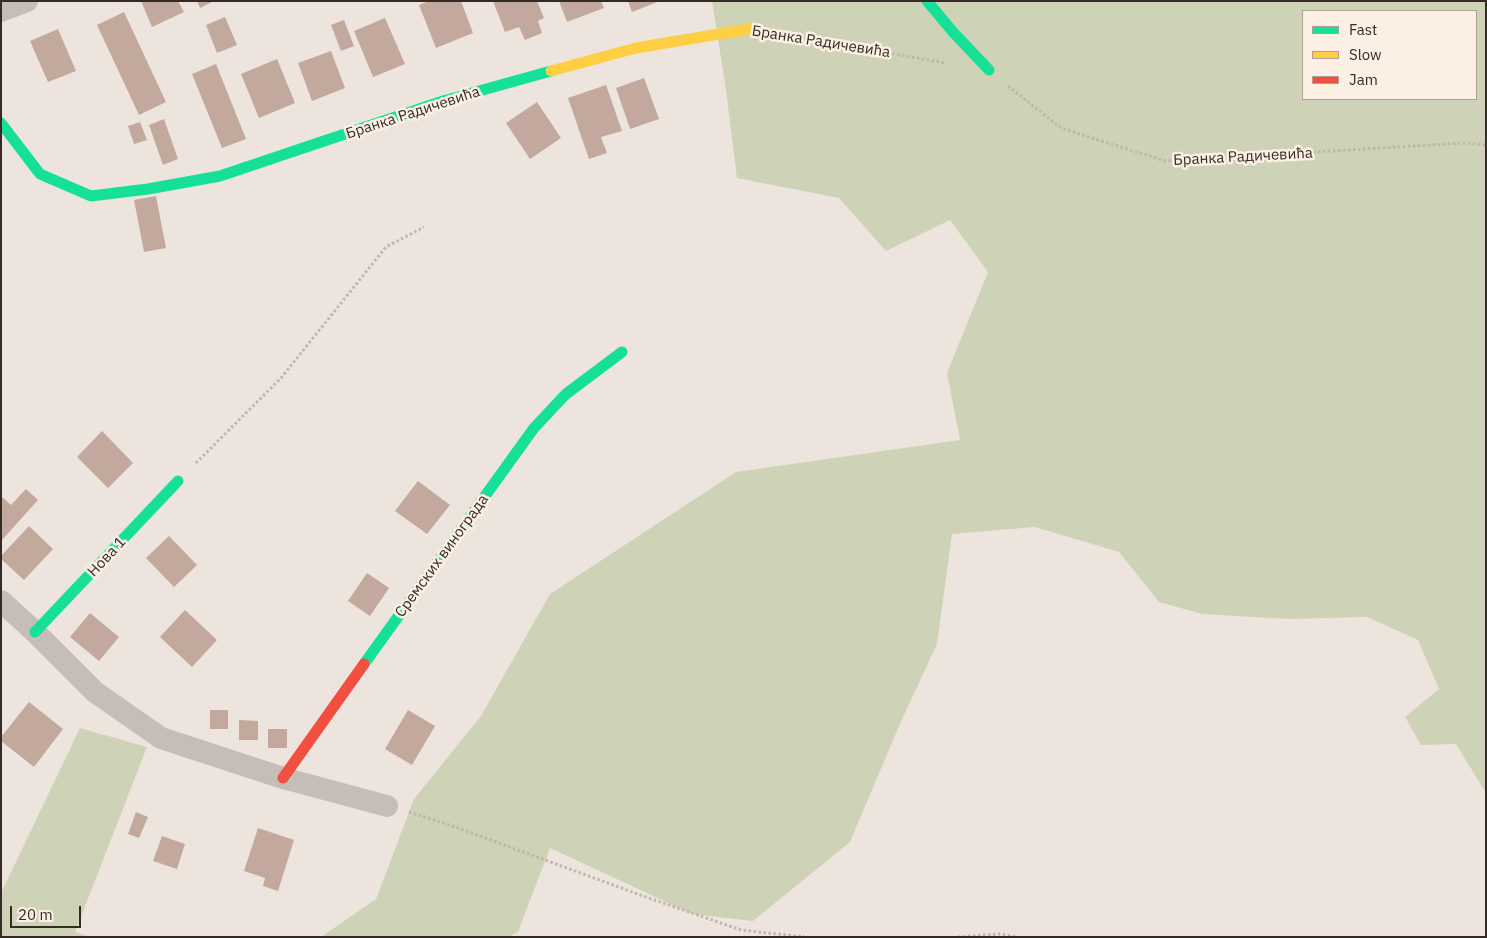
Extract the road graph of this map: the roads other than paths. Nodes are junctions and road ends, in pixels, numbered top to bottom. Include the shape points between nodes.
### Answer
1 (26, 1) edge
2 (927, 1) edge
3 (1, 11) edge
4 (749, 29) road end
5 (989, 70) road end
6 (1, 123) edge
7 (622, 352) dead end
8 (178, 481) road end
9 (1, 601) edge
10 (35, 632) junction
11 (283, 778) junction
12 (387, 806) road end

1 - 3 street
2 - 5 street
4 - 6 street, Бранка Радичевића via 636,48 443,101 220,176 148,189 90,196 40,174
7 - 11 street, Сремских винограда via 566,394 534,428
8 - 10 street, Нова 1
9 - 10 street
10 - 11 street via 95,692 161,738
11 - 12 street

